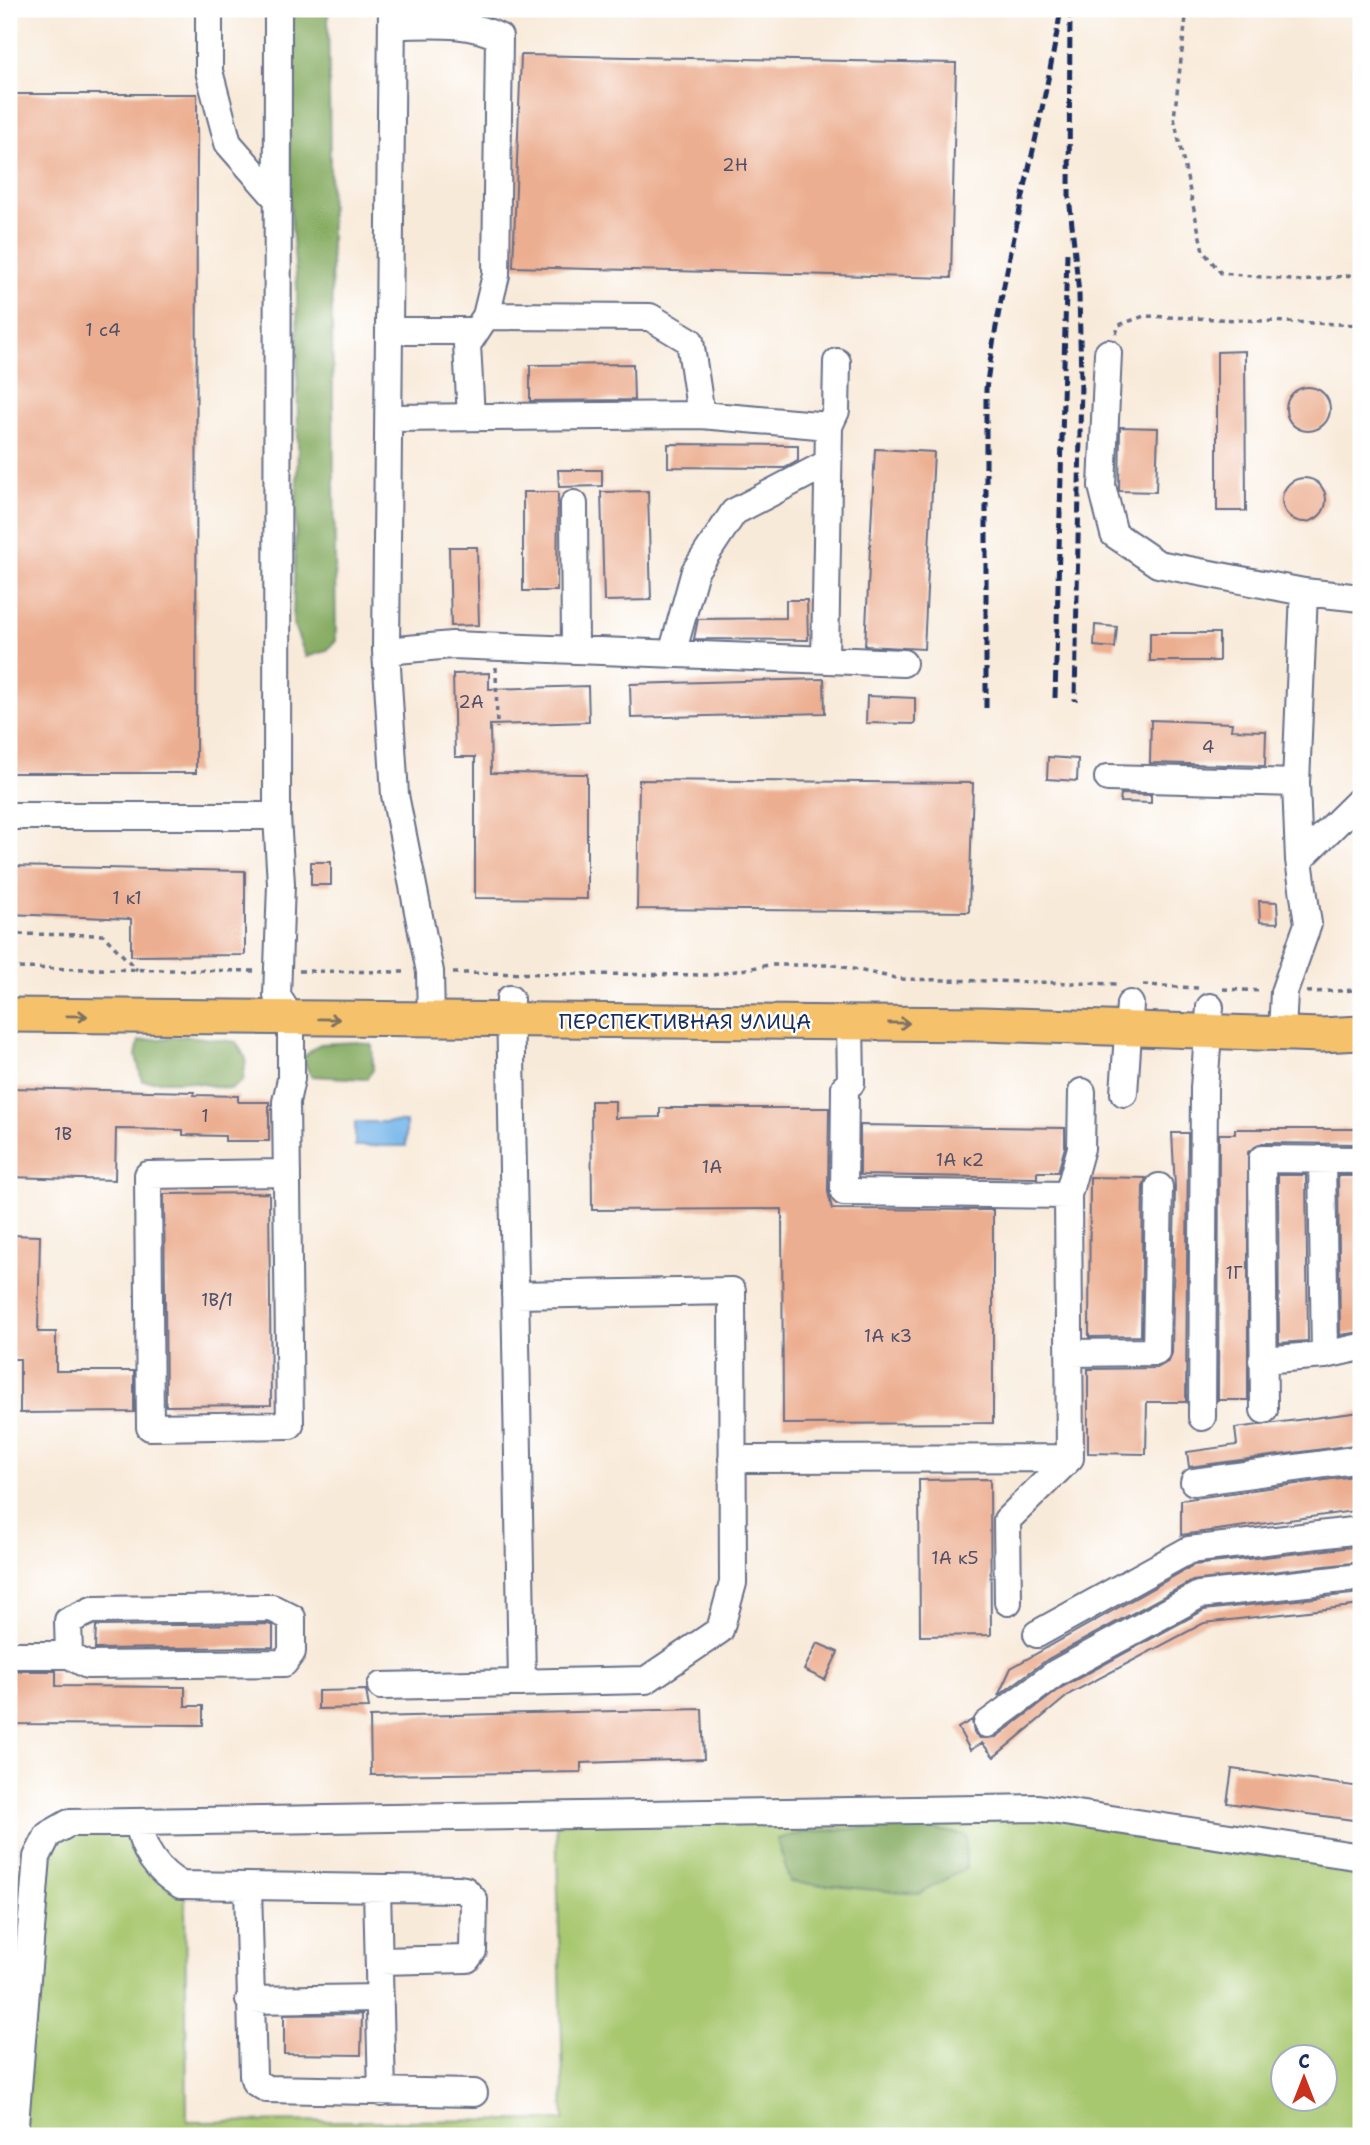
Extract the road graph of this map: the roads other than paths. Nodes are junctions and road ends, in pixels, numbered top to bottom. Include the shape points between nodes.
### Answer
1 (209, 9) edge
2 (278, 9) edge
3 (392, 17) edge
4 (278, 200) junction
5 (481, 324) junction
6 (389, 331) junction
7 (1108, 353) road end
8 (837, 362) dead end
9 (701, 415) junction
10 (471, 417) junction
11 (388, 418) junction
12 (829, 426) junction
13 (828, 463) junction
14 (574, 504) dead end
15 (1304, 592) junction
16 (1361, 598) edge
17 (575, 650) junction
18 (386, 651) junction
19 (672, 654) junction
20 (825, 660) junction
21 (903, 663) dead end
22 (1108, 778) dead end
23 (1296, 783) junction
24 (1361, 799) edge
25 (9, 816) edge
26 (277, 816) junction
27 (1298, 860) junction
28 (9, 993) edge
29 (282, 995) junction
30 (430, 997) junction
31 (1129, 1000) junction
32 (1209, 1003) junction
33 (510, 1010) junction
34 (1361, 1011) edge
35 (1283, 1012) junction
36 (9, 1016) edge
37 (850, 1023) junction
38 (1361, 1033) edge
39 (1082, 1092) dead end
40 (1124, 1093) dead end
41 (1322, 1159) junction
42 (1361, 1160) edge
43 (287, 1173) junction
44 (1158, 1187) dead end
45 (1068, 1195) junction
46 (515, 1295) junction
47 (1361, 1347) edge
48 (1070, 1353) junction
49 (1325, 1355) junction
50 (1262, 1360) junction
51 (1264, 1410) dead end
52 (1202, 1417) dead end
53 (1070, 1458) junction
54 (732, 1459) junction
55 (1361, 1459) edge
56 (1194, 1482) dead end
57 (1361, 1530) edge
58 (1361, 1577) edge
59 (1008, 1602) dead end
60 (1037, 1634) dead end
61 (9, 1655) edge
62 (69, 1655) junction
63 (522, 1683) junction
64 (381, 1686) dead end
65 (987, 1724) dead end
66 (140, 1822) junction
67 (1361, 1857) edge
68 (248, 1888) junction
69 (377, 1889) junction
70 (379, 1961) junction
71 (380, 1998) junction
72 (249, 2000) junction
73 (382, 2093) junction
74 (474, 2093) dead end
75 (15, 2136) edge

1 - 4 street via 209,71 228,143
2 - 4 street
3 - 5 street via 462,25 499,37 496,275
3 - 6 street
4 - 26 street
5 - 6 street
5 - 9 street via 650,317 690,341
5 - 10 street via 467,345
6 - 11 street
7 - 15 street via 1102,486 1114,534 1158,564
8 - 12 street via 836,411
9 - 10 street
9 - 12 street
10 - 11 street
11 - 18 street
12 - 13 street
13 - 19 street via 734,512 695,571
13 - 20 street
14 - 17 street
15 - 16 street
15 - 23 street
17 - 18 street via 452,645
17 - 19 street
18 - 30 street via 396,795
19 - 20 street
20 - 21 street
22 - 23 street
23 - 27 street
24 - 27 street
25 - 26 street
26 - 29 street
27 - 35 street via 1308,924
28 - 29 main road, ПЕРСПЕКТИВНАЯ УЛИЦА
29 - 30 main road, ПЕРСПЕКТИВНАЯ УЛИЦА
36 -> 29 main road, ПЕРСПЕКТИВНАЯ УЛИЦА
29 - 43 street via 291,1079 286,1102
30 - 33 main road, ПЕРСПЕКТИВНАЯ УЛИЦА
31 - 32 main road, ПЕРСПЕКТИВНАЯ УЛИЦА
31 - 33 main road, ПЕРСПЕКТИВНАЯ УЛИЦА
37 -> 31 main road, ПЕРСПЕКТИВНАЯ УЛИЦА
31 - 40 street
32 - 35 main road, ПЕРСПЕКТИВНАЯ УЛИЦА
32 - 52 street
33 - 37 main road, ПЕРСПЕКТИВНАЯ УЛИЦА
33 - 46 street
34 - 35 main road, ПЕРСПЕКТИВНАЯ УЛИЦА
35 - 38 main road, ПЕРСПЕКТИВНАЯ УЛИЦА
37 - 45 street via 844,1192
39 - 45 street via 1081,1149
41 - 42 street
41 - 49 street
41 - 50 street via 1262,1159
43 - 43 street via 290,1425 150,1427 148,1175
44 - 48 street via 1156,1352
45 - 48 street
46 - 54 street via 732,1292
46 - 63 street
47 - 49 street
48 - 53 street
49 - 50 street
50 - 51 street
53 - 54 street
53 - 59 street via 1007,1520
54 - 63 street via 733,1583 720,1630 646,1680
55 - 56 street
57 - 60 street via 1189,1550
58 - 65 street via 1199,1595 1056,1673
61 - 62 street
62 - 62 street via 87,1665 284,1663 292,1652 292,1618 272,1608 92,1610 68,1621
63 - 64 street
66 - 67 street via 1038,1808
66 - 68 street via 148,1851 171,1879 192,1887
66 - 75 street via 69,1823 57,1828 40,1847
68 - 69 street
68 - 72 street
69 - 70 street
69 - 70 street via 459,1889 474,1900 473,1951 467,1959
70 - 71 street
71 - 72 street
71 - 73 street
72 - 73 street via 253,2075 260,2086 267,2090
73 - 74 street

